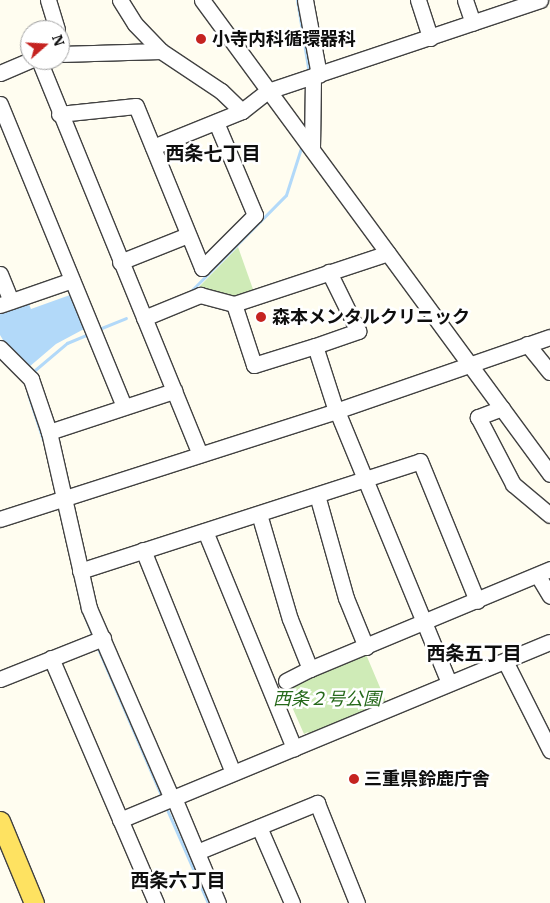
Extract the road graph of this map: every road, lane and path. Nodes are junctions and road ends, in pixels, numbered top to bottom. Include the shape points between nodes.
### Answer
1 (48, 0) edge
2 (120, 0) edge
3 (202, 0) edge
4 (305, 0) edge
5 (418, 0) edge
6 (465, 0) edge
7 (540, 0) edge
8 (511, 5) edge
9 (54, 20) edge
10 (473, 24) junction
11 (430, 38) junction
12 (70, 48) edge
13 (161, 51) junction
14 (20, 64) edge
15 (42, 70) edge
16 (0, 72) edge
17 (312, 77) junction
18 (268, 92) junction
19 (0, 104) edge
20 (242, 111) junction
21 (59, 114) junction
22 (216, 122) junction
23 (153, 147) junction
24 (312, 150) junction
25 (188, 235) junction
26 (388, 253) junction
27 (120, 262) junction
28 (329, 272) junction
29 (0, 274) edge
30 (72, 280) junction
31 (6, 303) edge
32 (234, 304) junction
33 (144, 318) junction
34 (550, 337) edge
35 (527, 344) junction
36 (315, 346) junction
37 (0, 348) edge
38 (470, 365) junction
39 (550, 372) edge
40 (174, 391) junction
41 (124, 407) junction
42 (502, 408) junction
43 (336, 411) junction
44 (49, 432) junction
45 (200, 454) junction
46 (550, 474) edge
47 (364, 480) junction
48 (317, 495) junction
49 (57, 501) junction
50 (259, 514) junction
51 (550, 515) edge
52 (0, 519) edge
53 (204, 531) junction
54 (143, 550) junction
55 (80, 571) junction
56 (544, 572) edge
57 (550, 596) edge
58 (477, 601) junction
59 (424, 623) junction
60 (97, 640) junction
61 (550, 642) edge
62 (366, 647) junction
63 (51, 658) junction
64 (505, 660) junction
65 (310, 669) junction
66 (0, 679) edge
67 (286, 682) dead end
68 (449, 683) junction
69 (294, 748) junction
70 (550, 750) edge
71 (233, 773) junction
72 (173, 798) junction
73 (120, 820) junction
74 (0, 821) edge
75 (258, 827) junction
76 (197, 852) junction
77 (34, 903) edge
78 (156, 903) edge
79 (218, 903) edge
80 (292, 903) edge
81 (358, 903) edge

1 - 9 street
2 - 13 street via 136,24
3 - 18 street
4 - 17 street
5 - 11 street
6 - 10 street
7 - 8 street
8 - 10 street
10 - 11 street
11 - 17 street
12 - 13 street
13 - 20 street via 221,91
14 - 16 street
15 - 21 street
17 - 18 street
17 - 24 street
18 - 20 street
18 - 24 street
19 - 30 street
20 - 22 street
21 - 23 street via 136,106
21 - 27 street
22 - 23 street
22 - 25 street via 255,215 202,268
23 - 25 street
24 - 26 street
25 - 27 street
26 - 28 street
26 - 38 street
27 - 33 street
28 - 32 street
28 - 36 street via 358,331
29 - 31 street
30 - 31 street
30 - 41 street
32 - 33 street via 200,295
32 - 36 street via 254,365
33 - 40 street
34 - 35 street
35 - 38 street
35 - 39 street
36 - 43 street
37 - 44 street via 31,379
38 - 42 street
38 - 43 street
40 - 41 street
40 - 45 street
41 - 44 street
42 - 46 street
42 - 51 street via 478,417 513,484
43 - 45 street
43 - 47 street
44 - 49 street
45 - 49 street
47 - 48 street
47 - 58 street via 420,461
47 - 59 street
48 - 50 street
48 - 62 street via 346,598
49 - 52 street
49 - 55 street
50 - 53 street
50 - 65 street via 290,619
53 - 54 street
53 - 69 street
54 - 55 street
54 - 71 street
55 - 60 street
56 - 57 street
56 - 58 street
58 - 59 street
59 - 62 street
59 - 68 street
60 - 63 street
60 - 72 street
61 - 64 street
62 - 65 street
63 - 66 street
63 - 73 street
64 - 68 street
64 - 70 street
65 - 67 street
68 - 69 street
69 - 71 street
71 - 72 street
72 - 73 street
72 - 76 street
73 - 78 street
74 - 77 main road
75 - 76 street
75 - 80 street
75 - 81 street via 316,803
76 - 79 street

